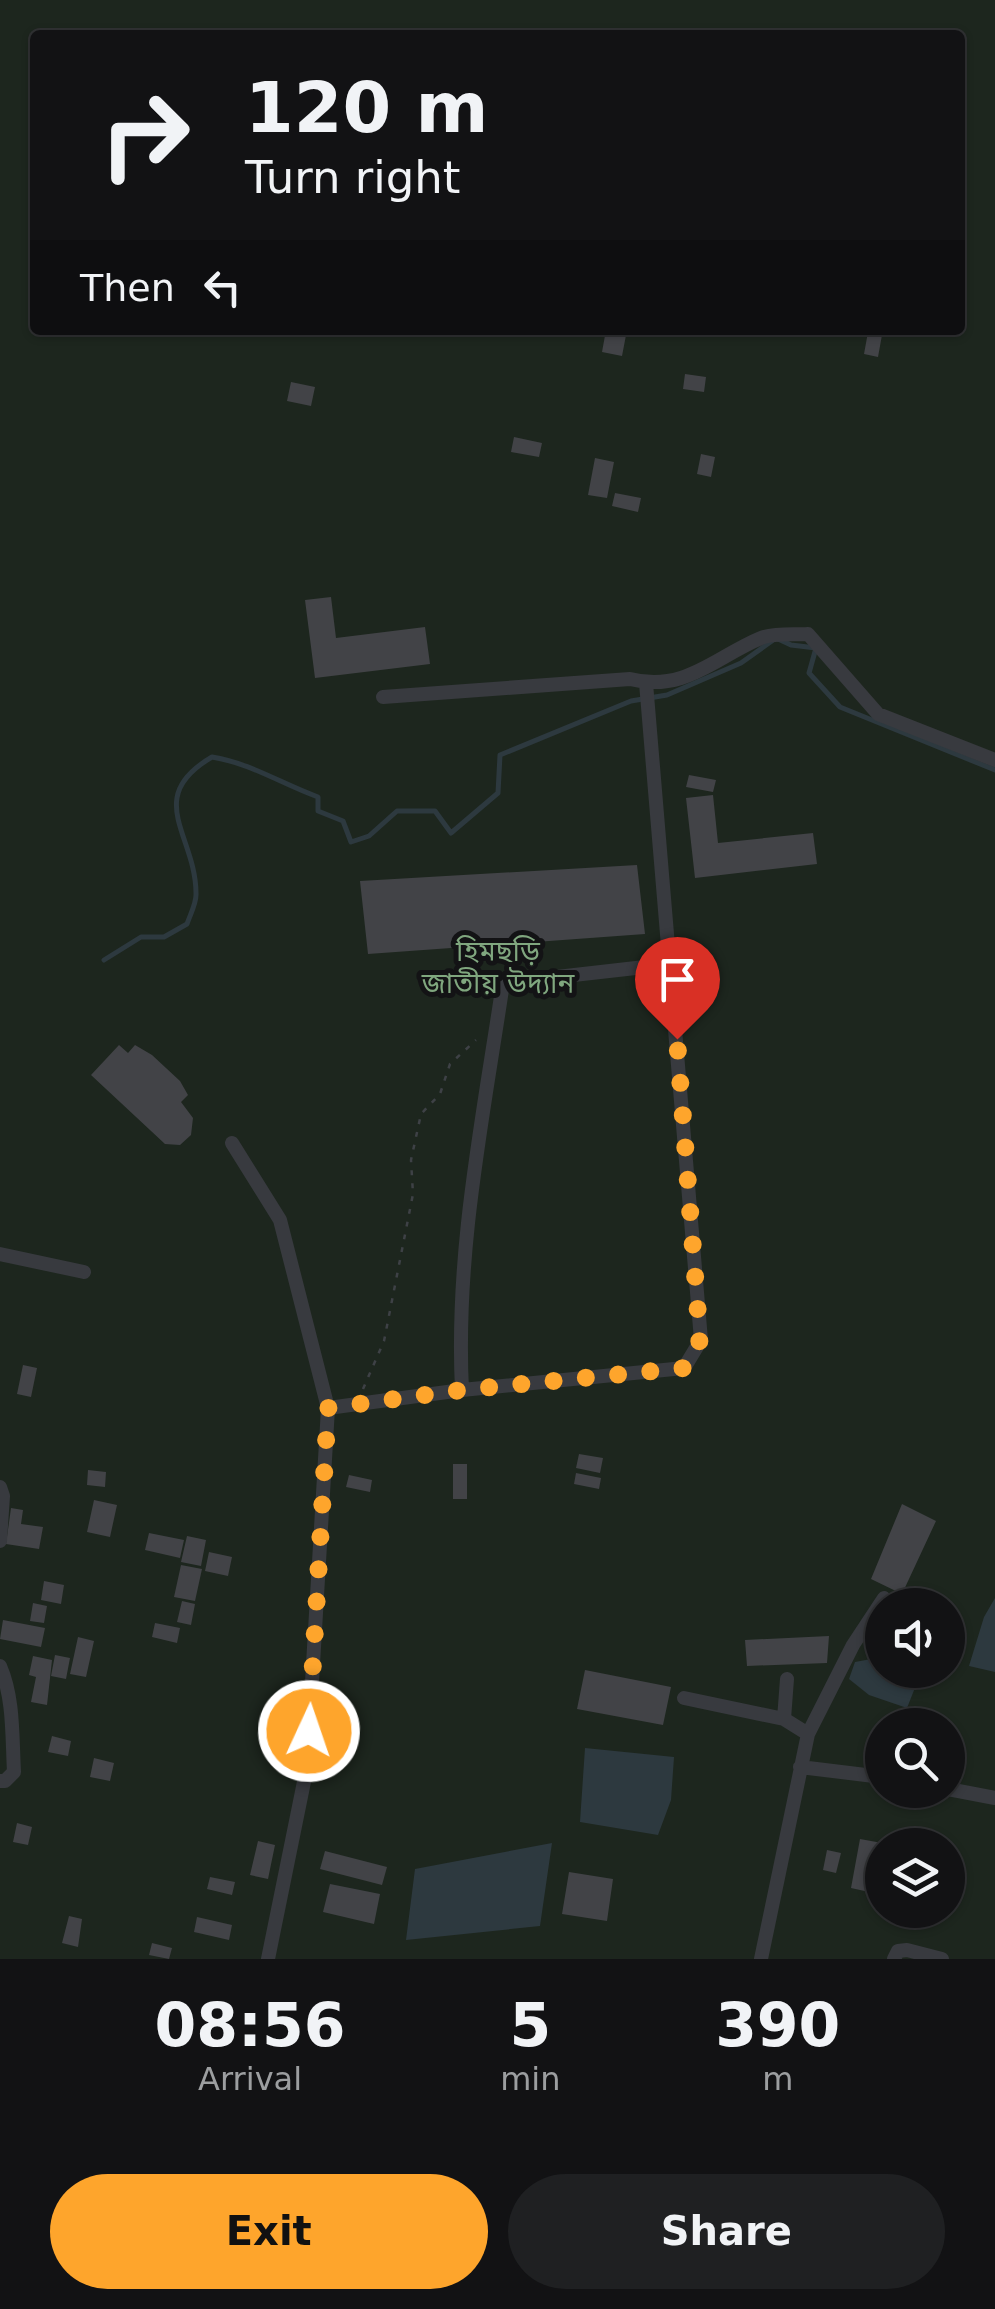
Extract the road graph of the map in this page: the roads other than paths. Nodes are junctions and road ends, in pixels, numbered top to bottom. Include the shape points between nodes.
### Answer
1 (646, 683) junction
2 (383, 697) dead end
3 (995, 760) edge
4 (672, 964) junction
5 (232, 1143) dead end
6 (0, 1254) edge
7 (84, 1272) dead end
8 (462, 1390) junction
9 (328, 1408) junction
10 (0, 1487) edge
11 (0, 1541) edge
12 (865, 1627) edge
13 (0, 1666) edge
14 (787, 1678) dead end
15 (684, 1698) dead end
16 (784, 1719) junction
17 (808, 1734) junction
18 (800, 1768) junction
19 (865, 1775) edge
20 (0, 1781) edge
21 (965, 1792) edge
22 (995, 1798) edge
23 (268, 1959) edge
24 (760, 1959) edge
25 (894, 1959) edge
26 (942, 1959) edge

1 - 2 street
1 - 3 street via 690,676 763,637 808,634 878,714
1 - 4 street
4 - 8 street via 502,983 464,1256
4 - 8 street via 700,1340 684,1368
5 - 9 street via 280,1220
6 - 7 street
8 - 9 street
9 - 23 street via 307,1767
10 - 11 street
12 - 17 street
13 - 20 street via 14,1772
14 - 16 street
15 - 16 street
16 - 17 street
17 - 18 street
18 - 19 street
18 - 24 street
21 - 22 street
25 - 26 street via 906,1950

